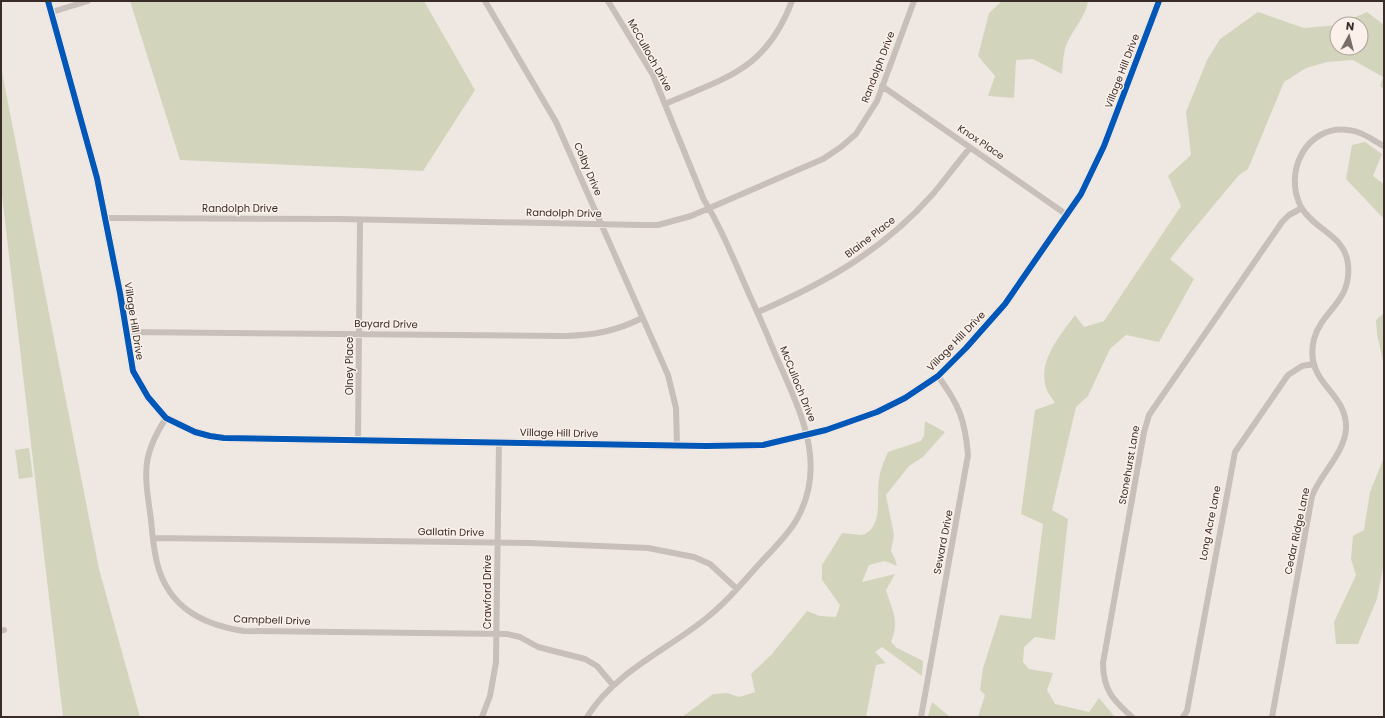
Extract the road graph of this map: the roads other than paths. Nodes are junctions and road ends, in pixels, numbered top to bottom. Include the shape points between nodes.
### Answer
1 (48, 1) edge
2 (88, 1) edge
3 (485, 1) edge
4 (608, 1) edge
5 (792, 1) edge
6 (914, 1) edge
7 (1159, 1) edge
8 (52, 12) junction
9 (882, 86) junction
10 (665, 104) junction
11 (1384, 146) edge
12 (970, 148) junction
13 (1302, 208) junction
14 (709, 209) junction
15 (1067, 215) junction
16 (106, 218) junction
17 (360, 220) junction
18 (601, 223) junction
19 (758, 312) junction
20 (642, 318) junction
21 (126, 332) junction
22 (359, 333) junction
23 (1313, 364) junction
24 (938, 376) junction
25 (166, 418) junction
26 (807, 435) junction
27 (358, 440) junction
28 (499, 442) junction
29 (677, 446) junction
30 (153, 538) junction
31 (497, 543) junction
32 (737, 589) junction
33 (496, 634) junction
34 (613, 685) junction
35 (482, 717) edge
36 (587, 717) edge
37 (921, 717) edge
38 (1132, 717) edge
39 (1183, 717) edge
40 (1272, 717) edge

1 - 8 street, Village Hill Drive
2 - 8 street
3 - 18 street, Colby Drive via 556,122
4 - 10 street, McCulloch Drive via 652,75
5 - 10 street via 780,28 760,55 729,76
6 - 9 street, Randolph Drive
7 - 15 street, Village Hill Drive via 1102,152 1081,194
8 - 16 street, Village Hill Drive
9 - 12 street, Knox Place
9 - 14 street, Randolph Drive via 856,134 841,147 810,165
10 - 14 street, McCulloch Drive
11 - 13 street, Cedar Ridge Lane via 1363,134 1349,130 1334,130 1320,135 1302,152 1297,163 1295,186
12 - 15 street, Knox Place
12 - 19 street, Blaine Place via 932,195 858,261 822,282
13 - 23 street, Cedar Ridge Lane via 1318,226 1337,241 1345,252 1348,263 1347,283 1343,294 1314,339
13 - 38 street, Stonehurst Lane via 1282,222 1149,416 1103,663 1103,676 1111,696
14 - 18 street, Randolph Drive via 658,225
14 - 19 street, McCulloch Drive via 716,218
15 - 24 street, Village Hill Drive via 1005,304
16 - 17 street, Randolph Drive
16 - 21 street, Village Hill Drive
17 - 18 street, Randolph Drive
17 - 22 street, Olney Place
18 - 20 street, Colby Drive
19 - 26 street, McCulloch Drive via 804,420
20 - 22 street, Bayard Drive via 606,332 574,336
20 - 29 street, Colby Drive via 673,392
21 - 22 street, Bayard Drive
21 - 25 street, Village Hill Drive via 133,371 148,397
22 - 27 street, Olney Place
23 - 39 street, Long Acre Lane via 1302,366 1288,375 1235,452 1187,711
23 - 40 street, Cedar Ridge Lane via 1321,381 1337,399 1344,412 1346,428 1344,441 1312,496
24 - 26 street, Village Hill Drive via 905,398 877,412
24 - 37 street, Seward Drive via 953,396 962,415 968,455
25 - 27 street, Village Hill Drive via 196,432 224,438
25 - 30 street, Campbell Drive via 147,458 146,487
26 - 29 street, Village Hill Drive via 763,445
26 - 32 street, McCulloch Drive via 811,465 809,489 797,520
27 - 28 street, Village Hill Drive
28 - 29 street, Village Hill Drive
28 - 31 street, Crawford Drive
30 - 31 street, Gallatin Drive
30 - 33 street, Campbell Drive via 160,571 175,598 200,619 221,627 244,631
31 - 32 street, Gallatin Drive via 648,548 694,557 710,564
31 - 33 street, Crawford Drive
32 - 34 street, McCulloch Drive via 706,619
33 - 34 street, Campbell Drive via 520,637 538,648 585,659 597,666
33 - 35 street, Crawford Drive via 494,679
34 - 36 street, McCulloch Drive

